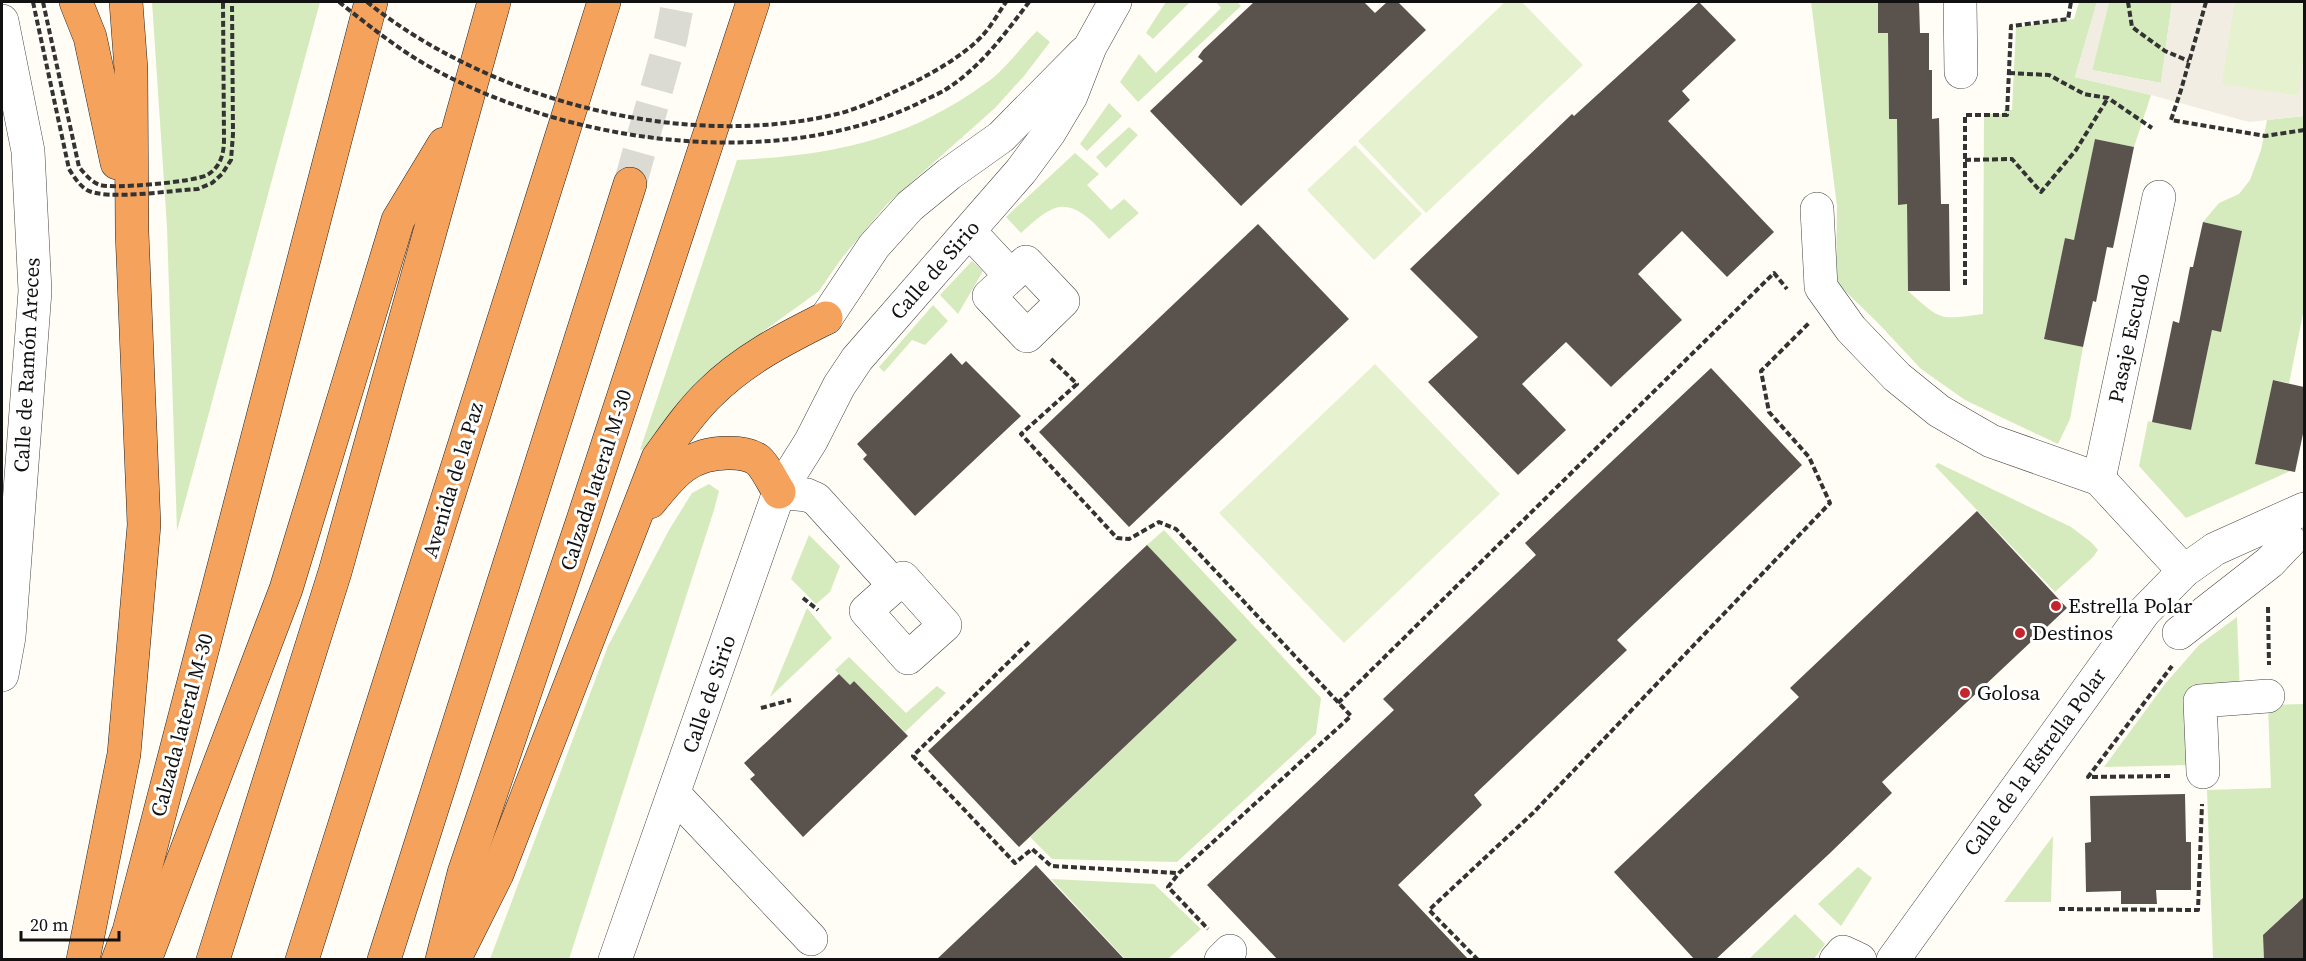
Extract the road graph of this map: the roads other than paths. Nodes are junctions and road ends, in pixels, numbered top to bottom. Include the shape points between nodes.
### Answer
1 (76, 2) edge
2 (126, 2) edge
3 (369, 2) edge
4 (494, 2) edge
5 (604, 2) edge
6 (753, 2) edge
7 (1115, 2) edge
8 (1960, 2) edge
9 (2, 21) edge
10 (1090, 47) junction
11 (1961, 72) dead end
12 (465, 110) junction
13 (630, 184) tunnel mouth
14 (2159, 197) dead end
15 (1817, 209) dead end
16 (969, 231) junction
17 (132, 232) junction
18 (1011, 276) junction
19 (826, 318) joint
20 (29, 380) junction
21 (2, 405) edge
22 (2099, 479) junction
23 (779, 492) junction
24 (2304, 509) edge
25 (630, 527) junction
26 (2297, 540) edge
27 (2215, 549) junction
28 (2184, 571) junction
29 (895, 586) dead end
30 (5, 636) edge
31 (2179, 645) road end
32 (2, 675) edge
33 (2268, 696) road end
34 (2203, 774) road end
35 (675, 795) junction
36 (811, 939) dead end
37 (83, 960) edge
38 (118, 960) edge
39 (145, 960) edge
40 (213, 960) edge
41 (302, 960) edge
42 (384, 960) edge
43 (442, 960) edge
44 (454, 960) edge
45 (615, 960) edge
46 (1836, 960) edge
47 (1860, 960) edge
48 (1893, 960) edge

1 - 17 highway via 90,37
2 - 17 highway
3 - 38 highway, Calzada lateral M-30 via 129,931
4 - 12 highway
5 - 41 highway, Avenida de la Paz
6 - 43 highway, Calzada lateral M-30 via 464,873
7 - 10 street, Calle de Sirio
8 - 11 street
9 - 20 street, Calle de Ramón Areces via 28,152 35,291
10 - 16 street, Calle de Sirio via 1071,96 1049,133
10 - 19 street, Calle de Sirio via 1001,137 910,206 874,246
12 - 39 highway via 398,220 286,589
12 - 40 highway via 334,572
13 - 42 highway
14 - 22 street, Pasaje Escudo
15 - 22 street via 1821,287 1851,329 1898,376 1939,411 1991,441
16 - 18 street
16 - 23 street, Calle de Sirio via 856,359
17 - 37 highway via 144,525 124,754
18 - 18 street via 1026,262 1063,301 1027,336 989,296
19 - 25 highway via 780,341 734,371 709,394 658,458
20 - 21 street
20 - 30 street, Calle de Ramón Areces
22 - 28 street
23 - 25 highway via 758,460 738,453 716,453 689,461 673,474
23 - 29 street via 816,500
23 - 35 street, Calle de Sirio
24 - 27 street, Calle de la Estrella Polar
25 - 44 highway via 497,874
26 - 27 street, Calle de la Estrella Polar
26 - 31 street
27 - 28 street, Calle de la Estrella Polar
28 - 48 street, Calle de la Estrella Polar via 2122,640
30 - 32 street, Calle de Ramón Areces
33 - 34 street via 2200,701
35 - 36 street
35 - 45 street, Calle de Sirio
46 - 47 street via 1843,952

